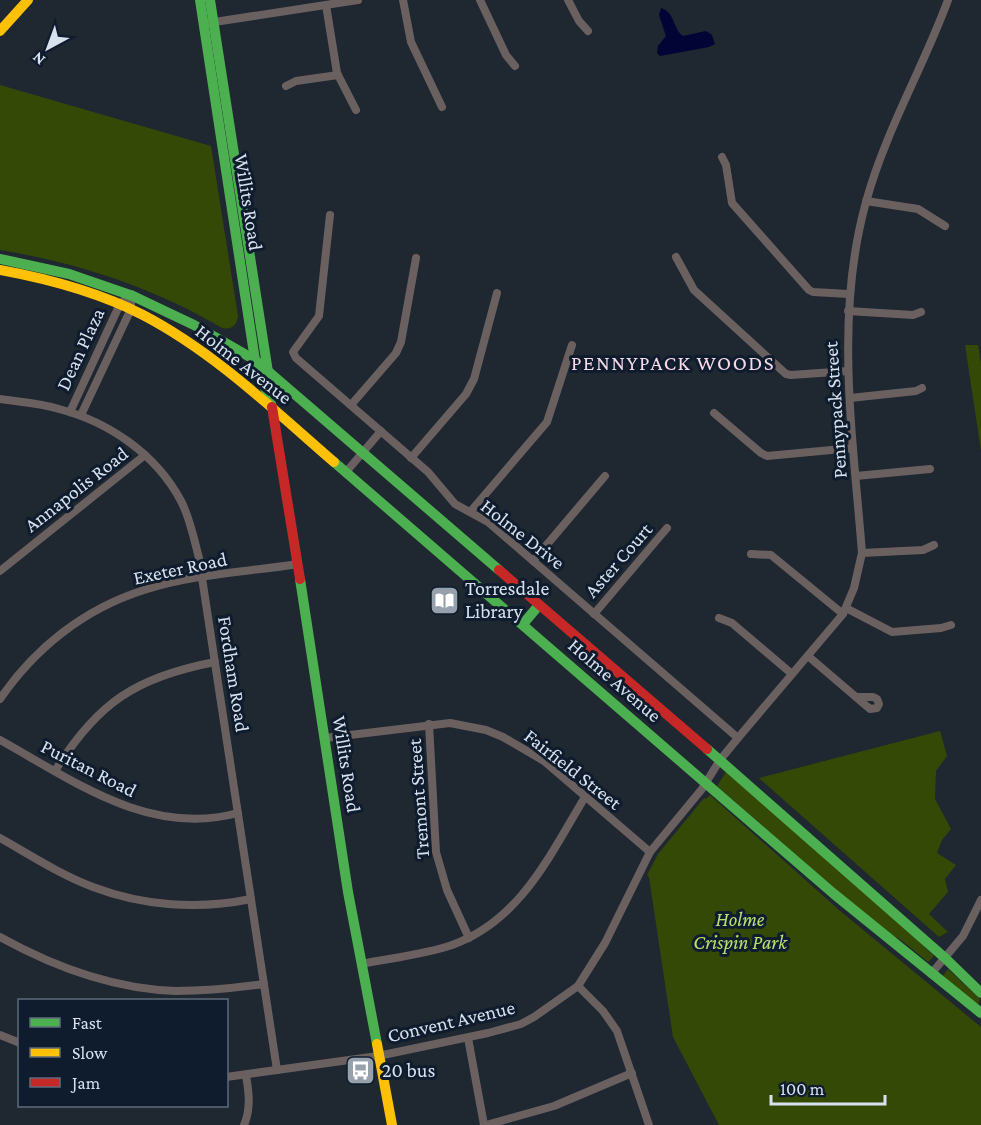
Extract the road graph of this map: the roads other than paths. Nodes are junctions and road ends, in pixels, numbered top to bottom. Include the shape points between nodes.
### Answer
1 (28, 0) edge
2 (200, 0) edge
3 (210, 0) edge
4 (358, 0) edge
5 (403, 0) edge
6 (480, 0) edge
7 (568, 0) edge
8 (948, 0) edge
9 (326, 5) junction
10 (209, 23) junction
11 (0, 31) edge
12 (588, 31) dead end
13 (515, 66) dead end
14 (338, 75) junction
15 (286, 86) dead end
16 (442, 107) dead end
17 (356, 110) dead end
18 (722, 157) dead end
19 (866, 201) junction
20 (330, 215) dead end
21 (945, 226) dead end
22 (676, 256) dead end
23 (416, 258) dead end
24 (0, 259) edge
25 (0, 270) edge
26 (497, 293) dead end
27 (131, 294) junction
28 (849, 294) junction
29 (120, 304) junction
30 (131, 309) junction
31 (848, 311) junction
32 (921, 312) dead end
33 (572, 345) dead end
34 (255, 360) junction
35 (267, 370) junction
36 (848, 371) junction
37 (922, 388) dead end
38 (850, 398) junction
39 (0, 399) edge
40 (351, 405) junction
41 (272, 408) junction
42 (70, 412) junction
43 (714, 413) dead end
44 (81, 415) junction
45 (381, 431) junction
46 (853, 448) junction
47 (363, 452) junction
48 (145, 455) junction
49 (411, 458) junction
50 (930, 469) dead end
51 (346, 472) junction
52 (605, 476) dead end
53 (856, 476) junction
54 (471, 511) junction
55 (667, 528) dead end
56 (934, 545) dead end
57 (862, 553) junction
58 (751, 554) dead end
59 (533, 561) junction
60 (298, 564) junction
61 (0, 571) edge
62 (202, 578) junction
63 (539, 605) junction
64 (844, 611) junction
65 (594, 614) junction
66 (719, 618) dead end
67 (523, 624) junction
68 (951, 626) dead end
69 (808, 656) junction
70 (215, 663) junction
71 (792, 674) junction
72 (856, 697) dead end
73 (0, 699) edge
74 (429, 724) junction
75 (325, 738) junction
76 (738, 738) junction
77 (0, 740) edge
78 (720, 760) junction
79 (56, 771) junction
80 (705, 783) junction
81 (585, 797) junction
82 (238, 813) junction
83 (0, 838) edge
84 (650, 852) junction
85 (251, 899) junction
86 (981, 900) edge
87 (0, 937) edge
88 (469, 938) junction
89 (945, 958) junction
90 (361, 964) junction
91 (931, 974) junction
92 (264, 984) junction
93 (578, 986) junction
94 (981, 993) edge
95 (981, 1013) edge
96 (0, 1035) edge
97 (468, 1038) junction
98 (18, 1042) edge
99 (378, 1056) junction
100 (277, 1070) junction
101 (632, 1073) junction
102 (246, 1076) junction
103 (228, 1077) edge
104 (244, 1125) edge
105 (392, 1125) edge
106 (485, 1125) edge
107 (649, 1125) edge

1 - 11 main road
2 - 10 main road, Willits Road
3 - 10 main road, Willits Road
4 - 9 street
5 - 16 street via 411,42
6 - 13 street
7 - 12 street
8 - 19 street, Pennypack Street
9 - 10 street
9 - 14 street
10 - 34 main road, Willits Road
10 - 35 main road, Willits Road
14 - 15 street
14 - 17 street
18 - 28 street via 732,203 809,290
19 - 21 street via 918,209
19 - 28 street, Pennypack Street
20 - 40 street, Holme Drive via 319,316 293,352
22 - 36 street via 694,290 786,374
23 - 40 street via 401,342
24 - 27 main road, Holme Avenue via 56,270
25 - 29 main road, Holme Avenue via 54,281
26 - 49 street via 474,379 466,394
27 - 29 street, Dean Plaza
27 - 30 street, Dean Plaza
27 - 34 main road, Holme Avenue via 188,320
28 - 31 street, Pennypack Street
29 - 30 main road, Holme Avenue
29 - 42 street, Dean Plaza
30 - 41 main road, Holme Avenue via 192,345
30 - 44 street, Dean Plaza
31 - 32 street via 913,315
31 - 36 street, Pennypack Street
33 - 54 street via 547,422
34 - 35 main road, Holme Avenue
34 - 41 main road, Willits Road
35 - 41 main road, Willits Road
35 - 47 main road, Holme Avenue
36 - 38 street, Pennypack Street
37 - 38 street
38 - 46 street, Pennypack Street
39 - 42 street, Fordham Road
40 - 45 street, Holme Drive
41 - 51 main road, Holme Avenue
41 - 60 main road, Willits Road
42 - 44 street, Fordham Road
43 - 46 street via 764,455
44 - 48 street, Fordham Road via 123,437
45 - 47 street
45 - 49 street, Holme Drive
46 - 53 street, Pennypack Street
47 - 51 street
47 - 63 main road, Holme Avenue
48 - 61 street, Annapolis Road
48 - 62 street, Fordham Road via 181,501 194,537
49 - 54 street, Holme Drive via 455,504
50 - 53 street
51 - 67 main road, Holme Avenue
52 - 59 street
53 - 57 street, Pennypack Street
54 - 59 street, Holme Drive
55 - 65 street, Aster Court
56 - 57 street via 923,550
57 - 64 street, Pennypack Street
58 - 64 street via 771,555
59 - 65 street, Holme Drive
60 - 62 street, Exeter Road
60 - 75 main road, Willits Road
62 - 70 street, Fordham Road
62 - 73 street, Exeter Road via 145,590 84,618 40,651
63 - 67 main road
63 - 78 main road, Holme Avenue
64 - 68 street via 892,632
64 - 69 street, Pennypack Street
65 - 76 street, Holme Drive
66 - 71 street via 732,623
67 - 80 main road, Holme Avenue
69 - 71 street, Pennypack Street
69 - 72 street
70 - 79 street via 164,674 125,693 80,734
70 - 82 street, Fordham Road
71 - 76 street, Pennypack Street
74 - 75 street, Fairfield Street
74 - 81 street, Fairfield Street via 468,725 503,736 544,761
74 - 88 street, Tremont Street via 436,852 447,890
75 - 90 main road, Willits Road
76 - 78 street, Pennypack Street
77 - 79 street, Puritan Road
78 - 80 street, Pennypack Street
78 - 89 main road, Holme Avenue
79 - 82 street, Puritan Road via 106,799 150,815 197,819
80 - 84 street, Convent Avenue
80 - 91 main road, Holme Avenue
81 - 84 street, Fairfield Street
81 - 88 street via 529,889 501,918
82 - 85 street, Fordham Road
83 - 85 street via 64,874 122,896 189,905
84 - 93 street, Convent Avenue via 605,944
85 - 92 street, Fordham Road
86 - 89 street via 963,936
87 - 92 street via 51,963 109,982 175,991
88 - 90 street via 438,949
89 - 91 street
89 - 94 main road, Holme Avenue
90 - 99 main road, Willits Road
91 - 95 main road, Holme Avenue
92 - 100 street, Fordham Road
93 - 97 street, Convent Avenue via 521,1024
93 - 101 street via 614,1027
96 - 98 street
97 - 99 street, Convent Avenue
97 - 106 street
99 - 100 street, Convent Avenue
99 - 105 main road, Willits Road
100 - 102 street, Convent Avenue
101 - 106 street via 554,1106
101 - 107 street
102 - 103 street, Convent Avenue
102 - 104 street via 248,1116

